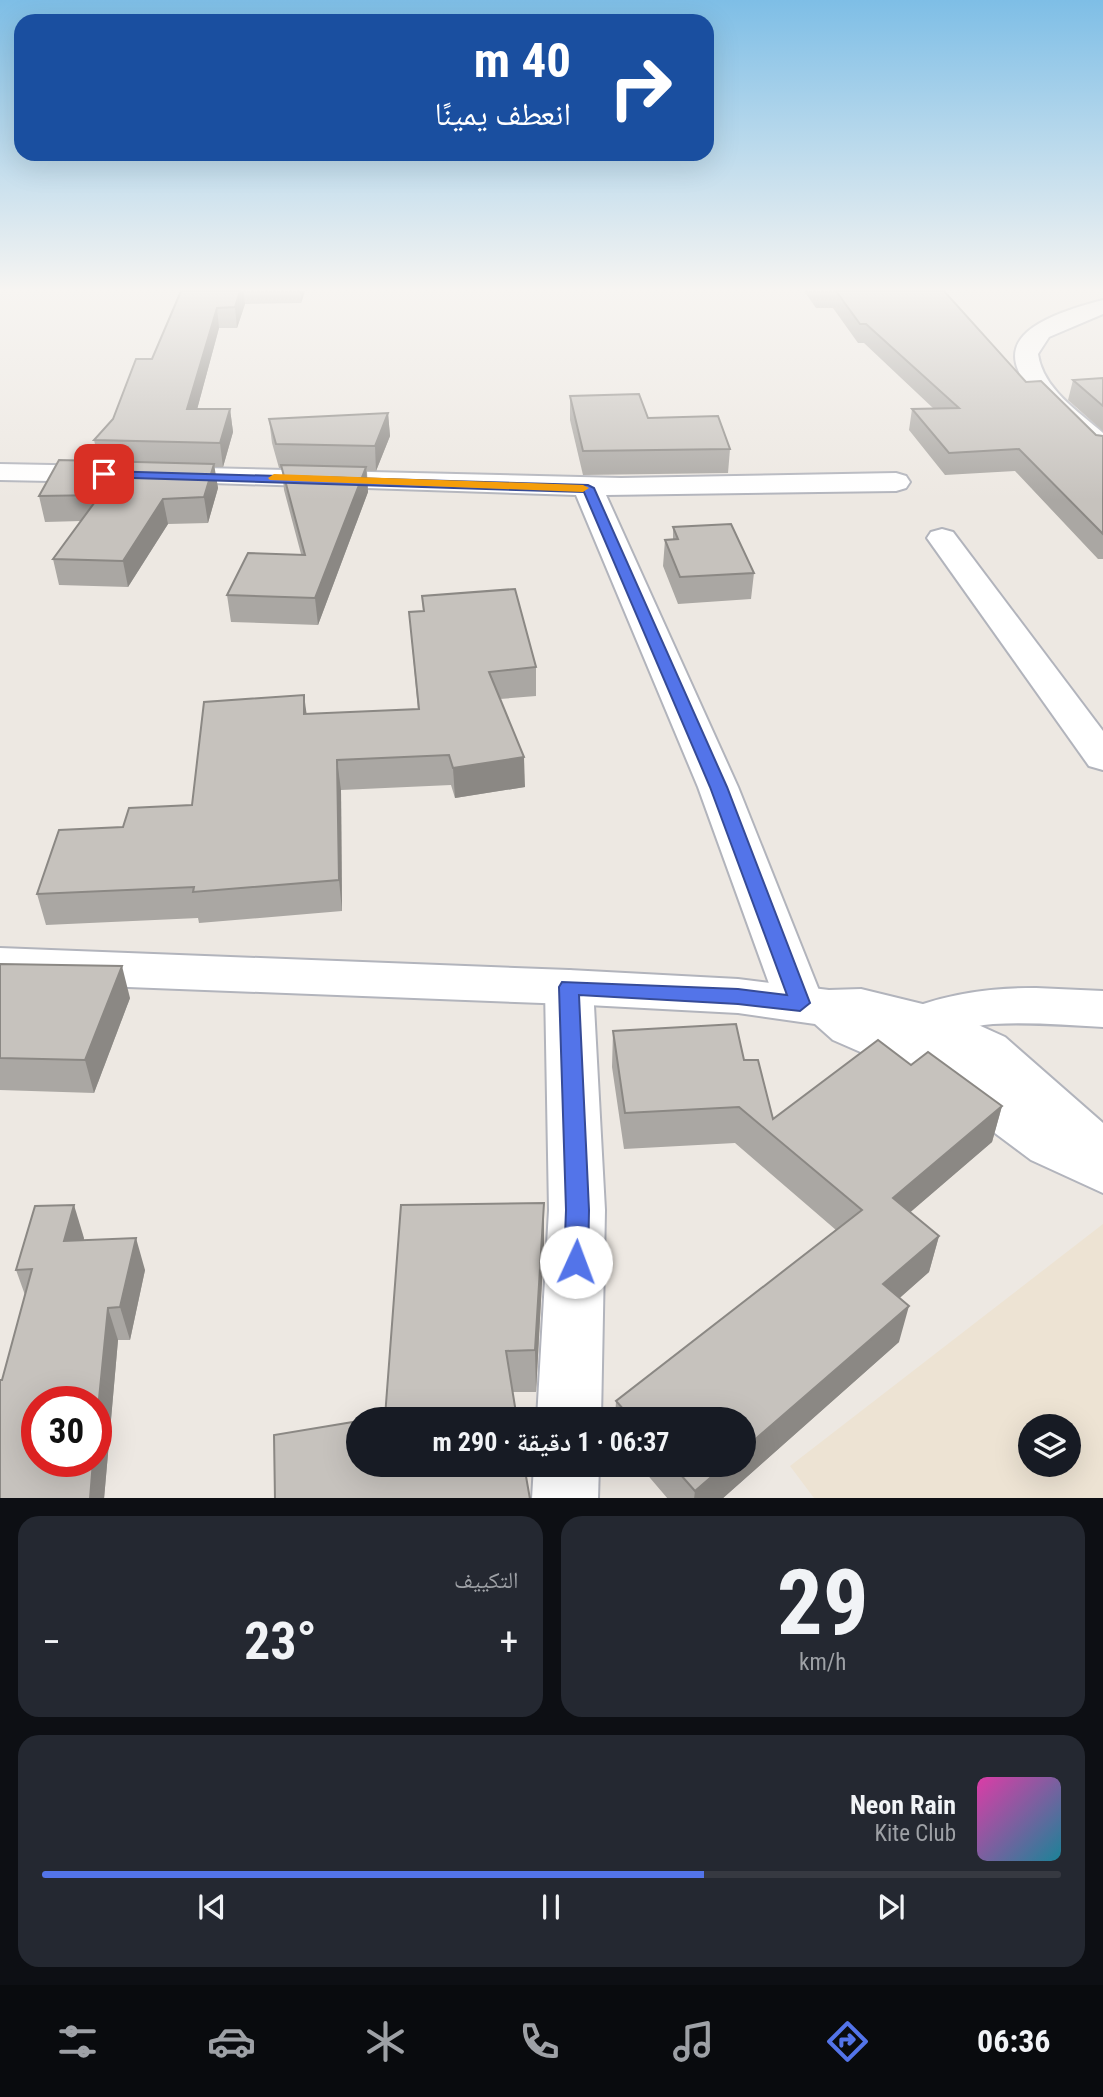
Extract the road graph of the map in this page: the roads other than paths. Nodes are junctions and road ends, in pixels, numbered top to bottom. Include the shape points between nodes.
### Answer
1 (1026, 361) edge
2 (1103, 448) edge
3 (0, 472) edge
4 (896, 482) dead end
5 (588, 488) junction
6 (942, 538) dead end
7 (1103, 758) edge
8 (0, 965) edge
9 (569, 987) junction
10 (814, 1005) junction
11 (1103, 1009) edge
12 (926, 1022) junction
13 (1103, 1163) edge
14 (1103, 1171) edge
15 (569, 1407) edge
16 (566, 1477) edge
17 (565, 1498) edge

1 - 2 street via 1038,387
3 - 5 street
4 - 5 street via 763,489
5 - 10 street
6 - 7 street
8 - 9 street
9 - 10 street
9 - 15 street via 577,1210
10 - 12 street via 861,1007
10 - 14 street via 923,1060 1050,1145
11 - 12 street via 987,1007 945,1013
12 - 13 street via 987,1050 1008,1066 1078,1130
16 - 17 street

